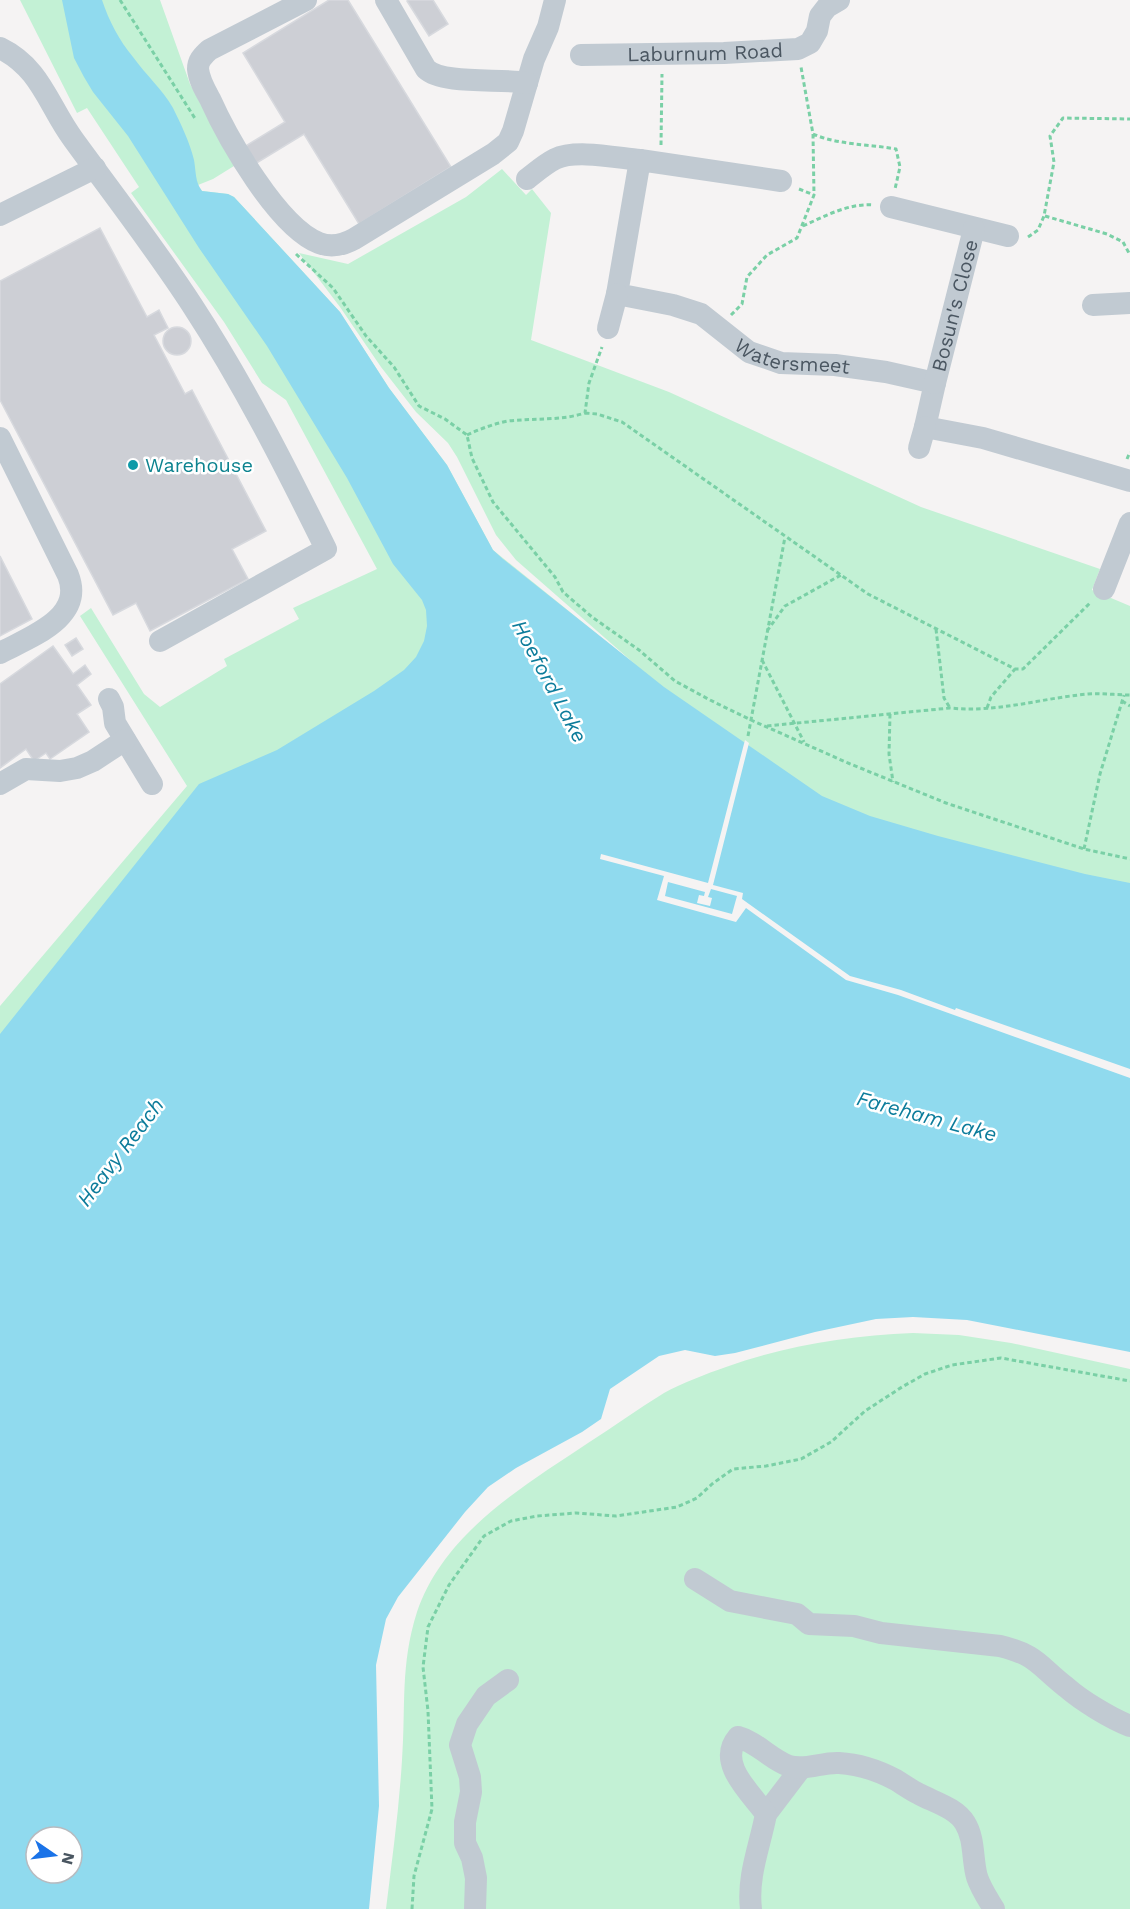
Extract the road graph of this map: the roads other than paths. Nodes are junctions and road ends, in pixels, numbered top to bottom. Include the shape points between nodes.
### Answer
1 (306, 0) edge
2 (386, 0) edge
3 (555, 0) edge
4 (838, 0) edge
5 (0, 48) edge
6 (581, 55) dead end
7 (527, 83) junction
8 (651, 161) junction
9 (95, 168) junction
10 (527, 179) dead end
11 (781, 182) dead end
12 (891, 207) road end
13 (0, 215) edge
14 (974, 229) junction
15 (1008, 236) road end
16 (617, 294) junction
17 (1130, 303) edge
18 (1093, 305) dead end
19 (608, 328) road end
20 (935, 383) junction
21 (0, 438) edge
22 (1130, 481) edge
23 (1130, 523) edge
24 (1104, 589) road end
25 (160, 641) dead end
26 (0, 653) edge
27 (109, 699) dead end
28 (125, 740) junction
29 (0, 784) edge
30 (152, 784) dead end
31 (695, 1579) dead end
32 (508, 1680) dead end
33 (1130, 1726) edge
34 (801, 1768) junction
35 (766, 1814) junction
36 (475, 1909) edge
37 (751, 1909) edge
38 (994, 1909) edge

1 - 7 street via 209,50 200,59 198,72 219,120 265,190 293,225 321,244 338,246 354,239 502,148 513,131
2 - 7 street via 430,74
3 - 7 street
4 - 6 street, Laburnum Road via 826,7 810,43 798,50
5 - 9 street via 24,63 36,77
8 - 10 street via 566,156 551,161
8 - 11 street
8 - 16 street via 628,227
9 - 13 street
9 - 25 street via 193,306 279,452 326,549
12 - 14 street
14 - 15 street
14 - 20 street, Bosun's Close
16 - 19 street
16 - 20 street, Watersmeet via 701,314 749,352 781,363 886,372
17 - 18 street
20 - 22 street via 922,437 983,438
21 - 26 street via 68,575 72,593 66,608 51,624
23 - 24 street
27 - 28 street via 115,723
28 - 29 street via 77,768 26,769
28 - 30 street
31 - 33 street via 730,1601 804,1607 809,1624 854,1626 880,1633 1019,1650 1066,1687
32 - 36 street via 486,1696 467,1724 459,1745 470,1777 465,1843 476,1878
34 - 35 street
34 - 35 street via 772,1757 746,1739 738,1737 732,1744 730,1758 735,1772
34 - 38 street via 839,1763 871,1770 953,1810 966,1824 977,1876
35 - 37 street via 752,1867

